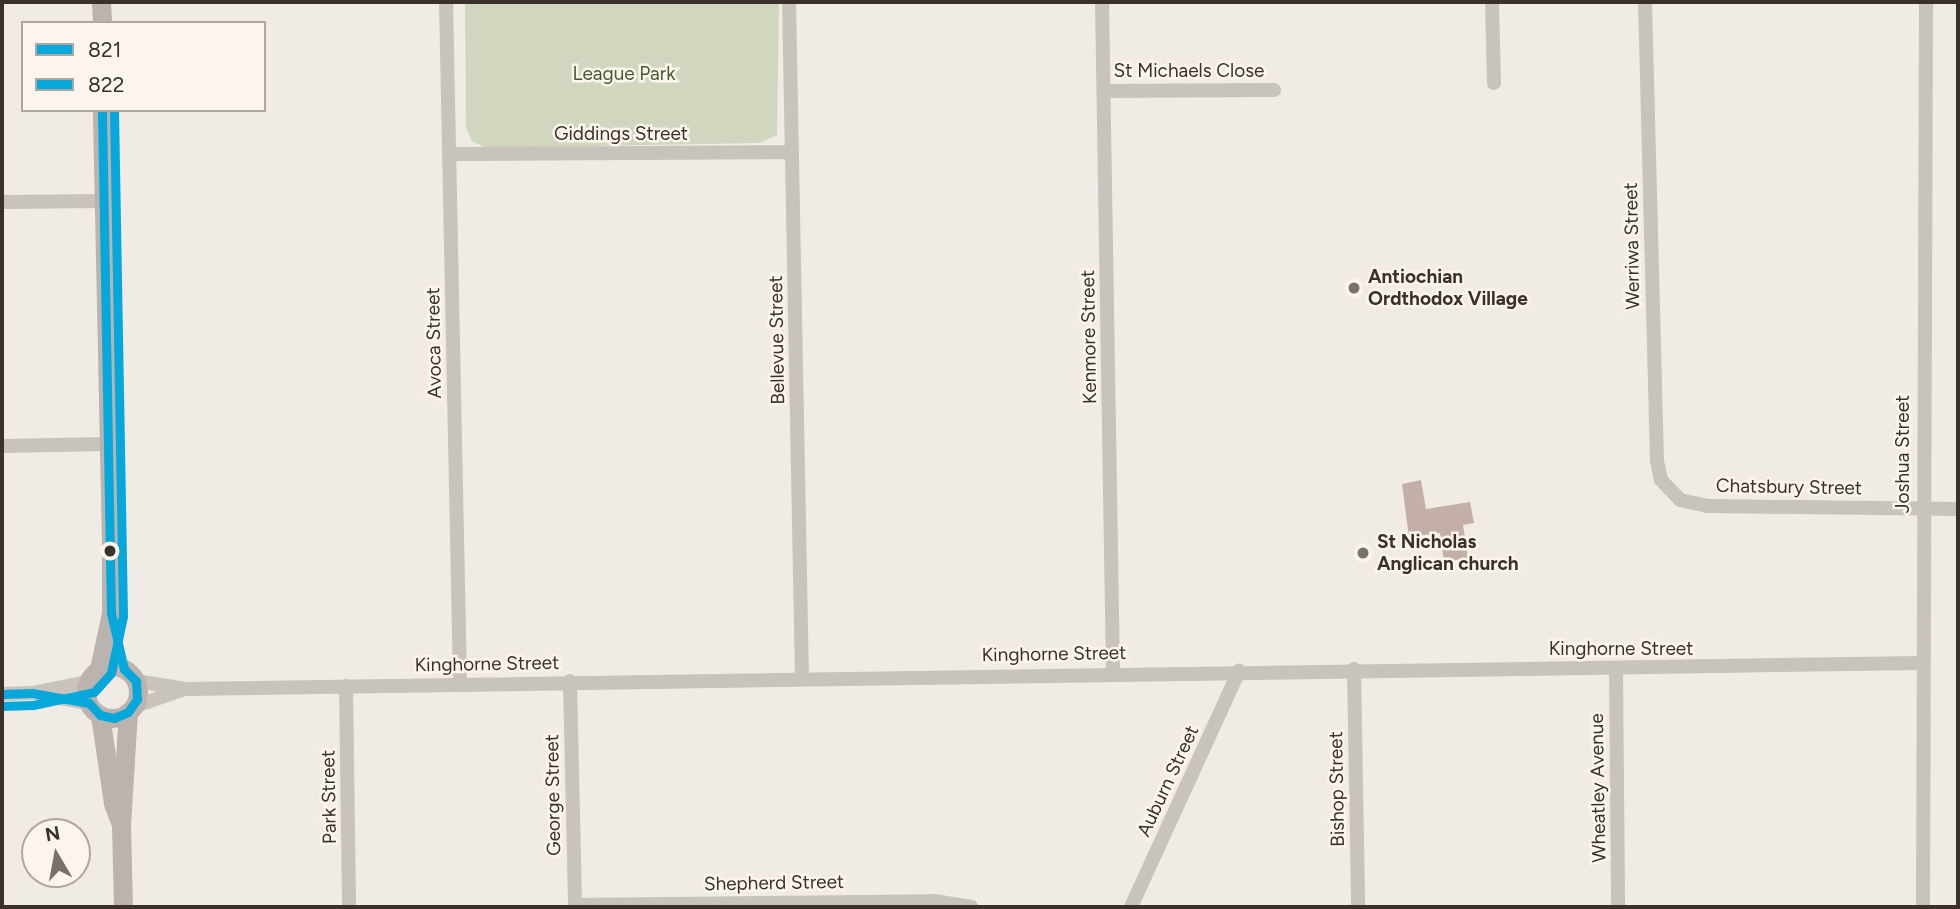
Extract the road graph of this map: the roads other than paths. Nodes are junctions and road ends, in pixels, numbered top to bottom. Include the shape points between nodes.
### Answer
1 (101, 2) edge
2 (446, 2) edge
3 (789, 2) edge
4 (1102, 2) edge
5 (1492, 2) edge
6 (1645, 2) edge
7 (1926, 2) edge
8 (102, 21) edge
9 (1494, 83) dead end
10 (1274, 90) dead end
11 (1104, 91) junction
12 (102, 112) edge
13 (792, 152) junction
14 (450, 154) junction
15 (103, 201) junction
16 (2, 202) edge
17 (107, 444) junction
18 (2, 446) edge
19 (1666, 488) joint
20 (1922, 509) junction
21 (1958, 509) edge
22 (111, 613) junction
23 (1922, 663) junction
24 (1354, 669) junction
25 (1616, 669) junction
26 (1239, 671) junction
27 (1113, 672) junction
28 (130, 675) junction
29 (93, 676) junction
30 (802, 677) junction
31 (570, 681) junction
32 (460, 683) junction
33 (346, 686) junction
34 (187, 689) junction
35 (32, 693) junction
36 (2, 694) edge
37 (94, 709) junction
38 (130, 710) junction
39 (121, 825) junction
40 (575, 906) edge
41 (123, 907) edge
42 (349, 907) edge
43 (972, 907) edge
44 (1131, 907) edge
45 (1358, 907) edge
46 (1618, 907) edge
47 (1923, 907) edge

1 - 8 main road
2 - 14 street, Avoca Street
3 - 13 street, Bellevue Street
4 - 11 street, Kenmore Street
5 - 9 street
6 - 19 street, Werriwa Street via 1657,461
7 - 20 street, Joshua Street
10 - 11 street, St Michaels Close
11 - 27 street, Kenmore Street
12 - 15 main road
13 - 14 street, Giddings Street
13 - 30 street, Bellevue Street
14 - 32 street, Avoca Street
15 - 16 street
15 - 17 main road
17 - 18 street
17 - 22 main road
19 - 20 street, Chatsbury Street via 1680,500 1708,506
20 - 21 street, Chatsbury Street
20 - 23 street, Joshua Street
22 - 28 main road
22 - 29 main road
23 - 25 street, Kinghorne Street
23 - 47 street, Joshua Street
24 - 25 street, Kinghorne Street
24 - 26 street, Kinghorne Street
24 - 45 street, Bishop Street
25 - 46 street, Wheatley Avenue
26 - 27 street, Kinghorne Street
26 - 44 street, Auburn Street
27 - 30 street, Kinghorne Street
28 - 29 main road
28 - 34 street, Kinghorne Street
28 - 38 main road
29 - 35 street
29 - 37 main road
30 - 31 street, Kinghorne Street
31 - 32 street, Kinghorne Street
31 - 40 street, George Street
32 - 33 street, Kinghorne Street
33 - 34 street, Kinghorne Street
33 - 42 street, Park Street
34 - 38 street, Kinghorne Street
35 - 36 street
35 - 37 street
37 - 38 main road via 114,718
37 - 39 main road
38 - 39 main road
39 - 41 main road
40 - 43 street, Shepherd Street via 934,901

